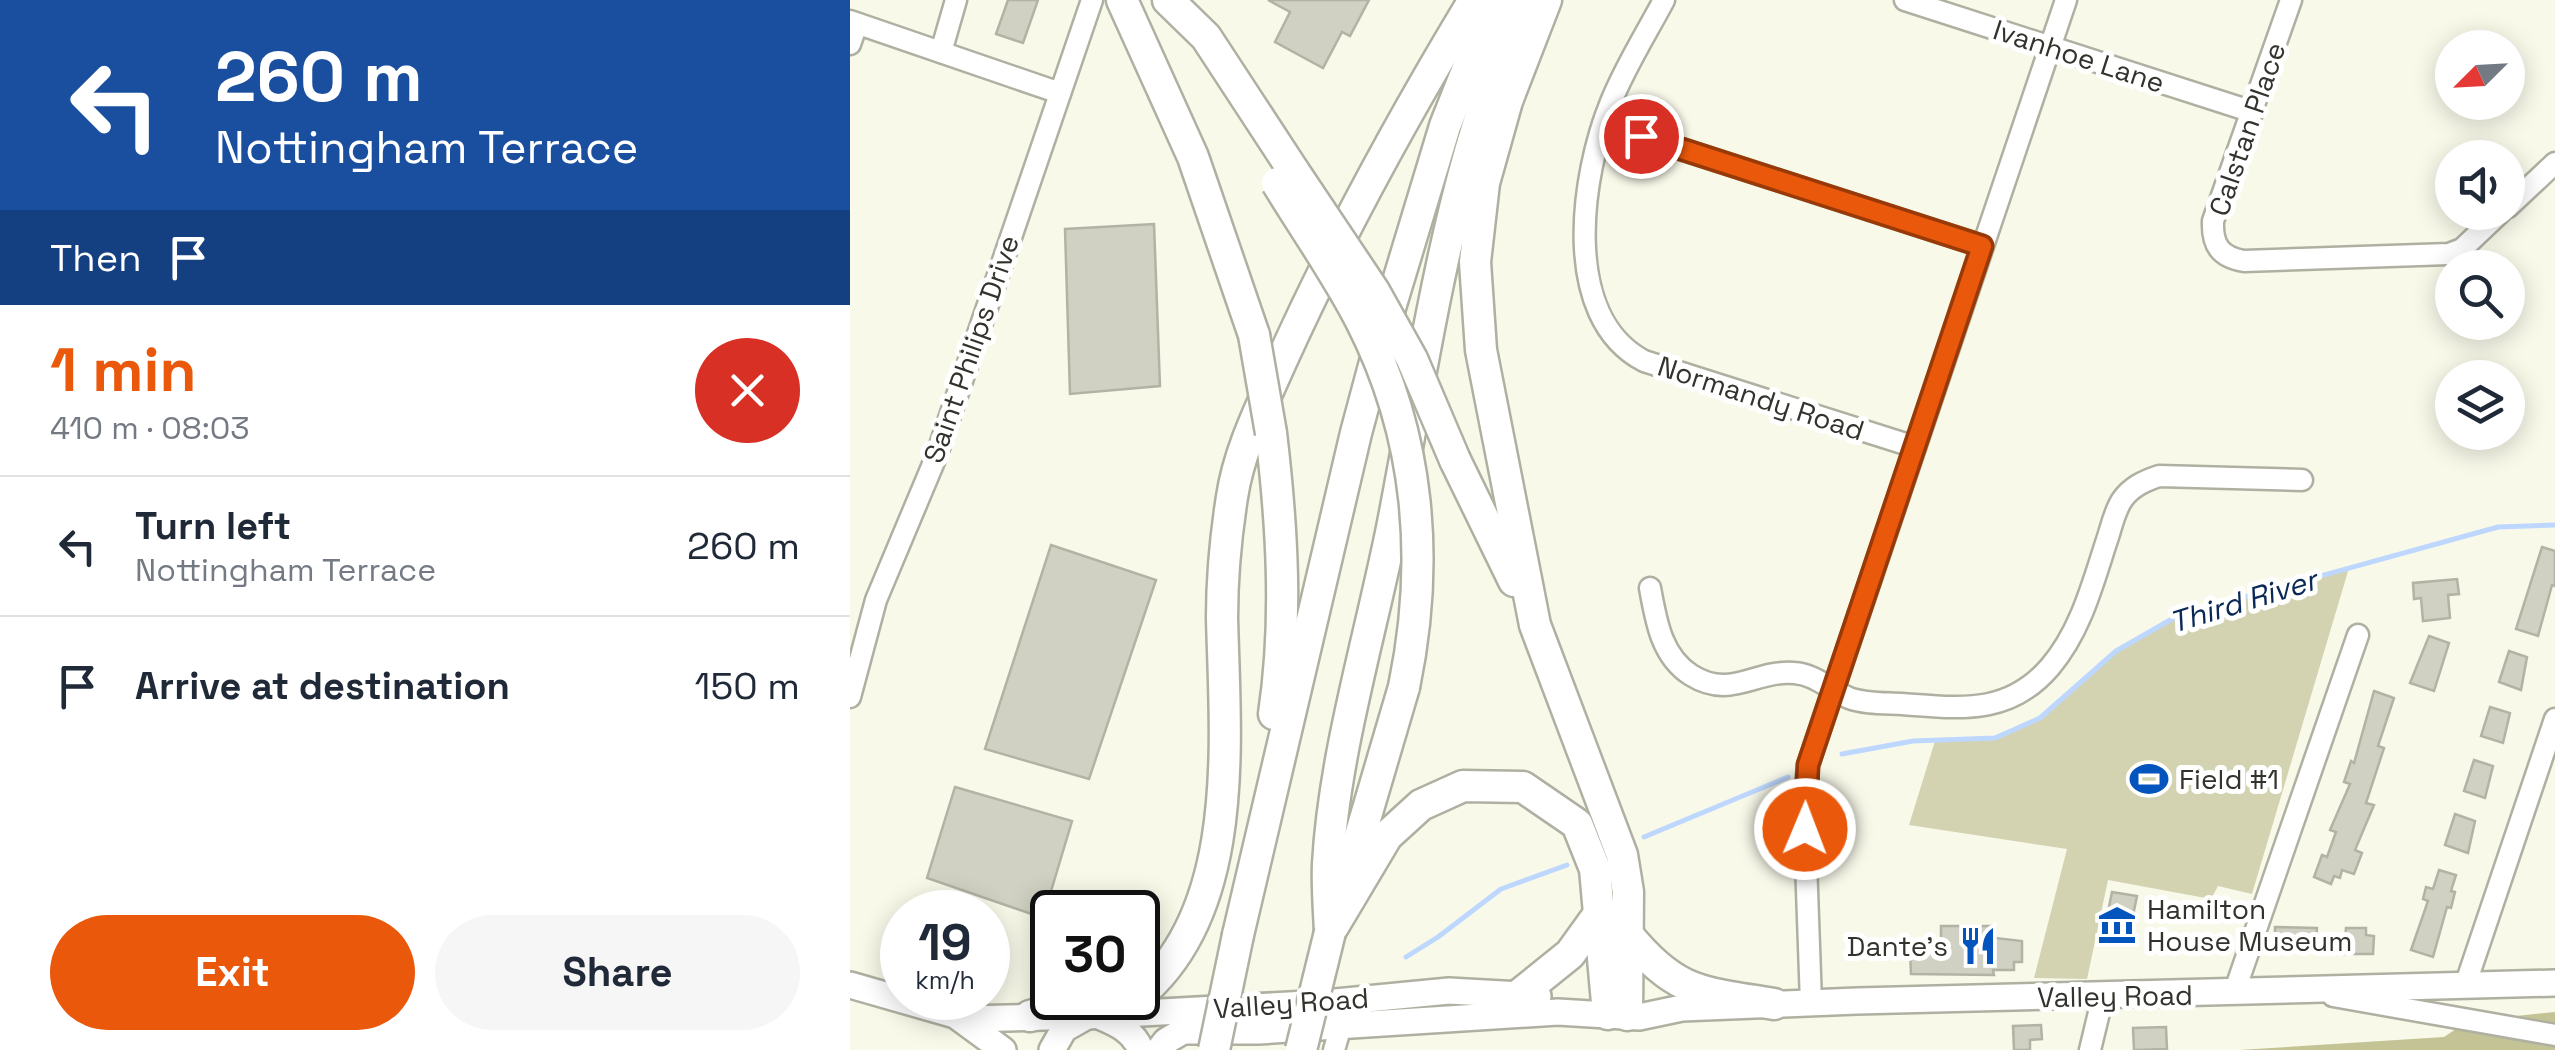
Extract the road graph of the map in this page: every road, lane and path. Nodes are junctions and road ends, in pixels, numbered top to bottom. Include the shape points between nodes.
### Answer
1 (956, 0) edge
2 (1092, 0) edge
3 (1122, 0) edge
4 (1168, 0) edge
5 (1474, 0) edge
6 (1495, 0) edge
7 (1526, 0) edge
8 (1546, 0) edge
9 (1664, 0) edge
10 (1905, 0) edge
11 (2066, 0) edge
12 (2291, 0) edge
13 (852, 30) edge
14 (2050, 46) junction
15 (941, 52) junction
16 (1060, 93) junction
17 (2253, 112) junction
18 (1603, 124) junction
19 (2555, 163) edge
20 (1286, 178) junction
21 (2525, 191) edge
22 (2483, 230) edge
23 (1982, 246) junction
24 (1915, 447) junction
25 (2302, 480) dead end
26 (1650, 588) dead end
27 (1535, 625) junction
28 (2358, 635) dead end
29 (1832, 690) junction
30 (850, 697) edge
31 (2555, 719) edge
32 (1601, 911) junction
33 (1330, 932) junction
34 (1628, 934) junction
35 (1238, 935) junction
36 (1160, 967) edge
37 (2555, 983) edge
38 (850, 986) edge
39 (2465, 986) junction
40 (2306, 990) junction
41 (2234, 993) junction
42 (880, 995) edge
43 (1519, 995) junction
44 (2102, 996) junction
45 (1160, 1001) edge
46 (1812, 1003) junction
47 (1774, 1004) junction
48 (1617, 1008) junction
49 (1030, 1016) edge
50 (1010, 1017) edge
51 (966, 1020) edge
52 (1081, 1020) edge
53 (1124, 1020) edge
54 (2555, 1035) edge
55 (1337, 1038) edge
56 (998, 1048) edge
57 (1052, 1050) edge
58 (1142, 1050) edge
59 (1159, 1050) edge
60 (1214, 1050) edge
61 (1302, 1050) edge
62 (2090, 1050) edge

1 - 15 street
2 - 16 street, Saint Philips Drive
3 - 35 highway, bridge via 1193,158 1254,334 1271,433 1282,524 1278,685
4 - 20 highway
5 - 36 highway via 1306,308 1251,429 1232,494 1224,593 1226,782 1220,828 1199,910 1181,950
6 - 35 highway via 1445,126 1386,321
7 - 33 highway via 1484,100 1443,268 1344,750 1328,864
8 - 27 highway via 1484,183 1475,262 1481,350
9 - 18 street, Normandy Road
10 - 14 street, Ivanhoe Lane
11 - 14 street
12 - 17 street, Calstan Place
13 - 15 street
14 - 17 street, Ivanhoe Lane
14 - 23 street
15 - 16 street
16 - 30 street, Saint Philips Drive via 936,457 876,600
17 - 22 street, Calstan Place via 2213,222 2212,238 2224,255 2244,261 2449,254
18 - 23 street
18 - 24 street, Normandy Road via 1585,212 1590,287 1596,308 1629,353
19 - 21 street
20 - 27 highway, bridge via 1374,291 1412,359
20 - 33 highway, bridge via 1388,382 1418,520 1419,587 1404,688
23 - 24 street
24 - 29 street
25 - 29 street via 2160,476 2130,491 2119,504 2074,631 2050,666 2012,697 1972,709 1862,701
26 - 29 street via 1658,630 1688,674 1730,687 1796,672
27 - 34 highway via 1622,855
28 - 41 street
29 - 46 street via 1808,765 1804,805
31 - 39 street
32 - 33 highway via 1596,869 1576,824 1523,787 1463,786 1421,804 1386,836
32 - 43 highway via 1570,954
32 - 48 highway
33 - 61 highway, bridge
34 - 47 highway via 1650,962 1692,990
34 - 48 highway
35 - 60 highway, bridge
37 - 39 main road, Valley Road
38 - 42 main road
39 - 40 main road, Valley Road
40 - 41 main road, Valley Road
40 - 54 street
41 - 44 main road, Valley Road
43 - 45 main road, Valley Road via 1449,992 1325,1004
43 - 48 main road, Valley Road
44 - 46 main road, Valley Road
44 - 62 street
46 - 47 main road, Valley Road
47 - 48 main road, Valley Road via 1676,1008 1647,1001
48 - 55 main road, Valley Road
49 - 50 main road
51 - 56 main road
52 - 57 main road via 1064,1029
53 - 58 main road
55 - 59 main road, Valley Road via 1183,1031

